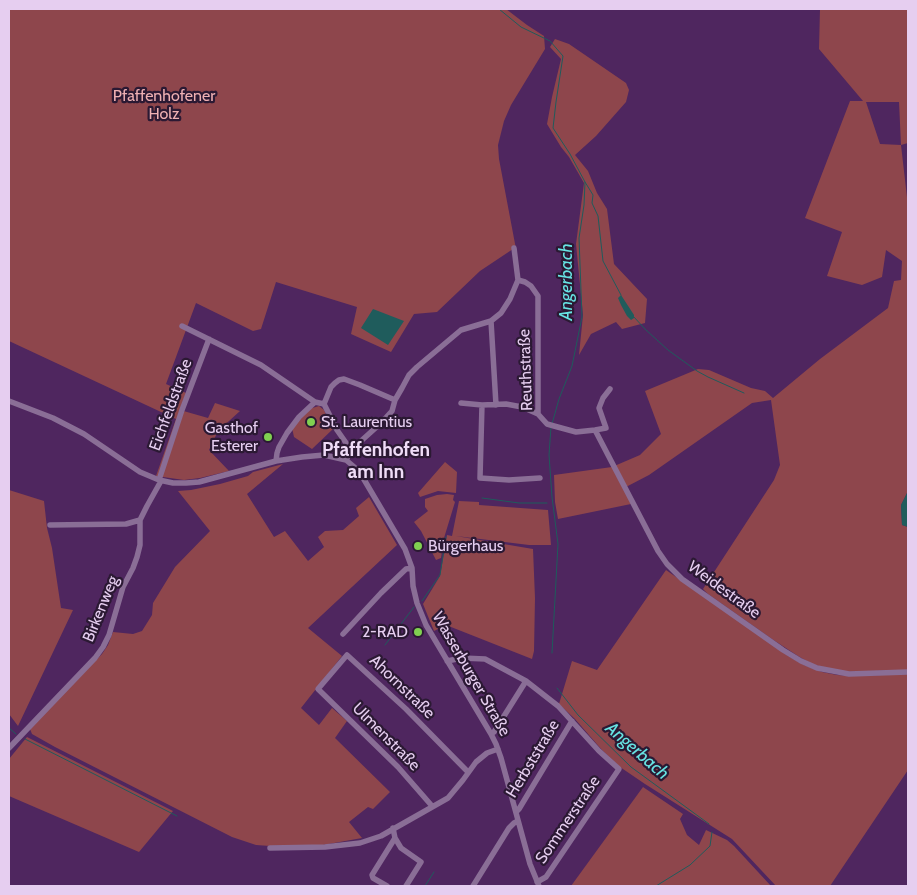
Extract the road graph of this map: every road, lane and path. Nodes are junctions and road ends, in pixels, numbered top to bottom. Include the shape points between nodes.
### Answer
1 (514, 248) dead end
2 (518, 280) junction
3 (491, 321) junction
4 (182, 326) dead end
5 (209, 339) junction
6 (610, 389) dead end
7 (395, 400) junction
8 (9, 401) edge
9 (315, 402) junction
10 (460, 403) dead end
11 (324, 404) junction
12 (496, 405) junction
13 (482, 406) junction
14 (538, 414) junction
15 (595, 430) junction
16 (351, 450) junction
17 (346, 460) junction
18 (276, 462) junction
19 (540, 478) dead end
20 (160, 480) junction
21 (140, 520) junction
22 (50, 525) dead end
23 (412, 568) junction
24 (343, 634) dead end
25 (447, 661) junction
26 (908, 672) edge
27 (526, 681) junction
28 (318, 689) joint
29 (572, 721) junction
30 (491, 734) junction
31 (9, 748) edge
32 (498, 749) junction
33 (468, 772) junction
34 (432, 806) junction
35 (516, 812) junction
36 (518, 821) junction
37 (393, 828) junction
38 (395, 838) junction
39 (270, 848) dead end
40 (538, 884) edge
41 (387, 886) edge
42 (406, 886) edge
43 (473, 886) edge

1 - 2 street
2 - 3 street via 501,313
2 - 14 street, Reuthstraße via 532,286 538,296
3 - 7 street via 461,330 435,351 417,366
3 - 12 street
4 - 5 street
5 - 9 street via 261,365
5 - 20 street, Eichfeldstraße
6 - 15 street via 599,408 606,428
7 - 11 street via 344,379 331,388
7 - 16 street via 392,411
8 - 20 street via 72,427 140,472
9 - 11 street
9 - 18 street via 286,433
10 - 13 street
11 - 16 street
12 - 13 street
12 - 14 street via 522,407
13 - 19 street via 480,478
14 - 15 street, Reuthstraße via 547,424 554,426 576,432
15 - 26 street, Weidestraße via 658,551 682,578 783,650 818,668 849,674
16 - 17 street
17 - 18 street via 324,455
17 - 23 street, Wasserburger Straße via 366,482 405,549
18 - 20 street via 199,482
20 - 21 street, Birkenweg
21 - 22 street via 126,524
21 - 31 street, Birkenweg via 137,557 103,647
23 - 24 street via 406,569 387,587
23 - 25 street, Wasserburger Straße via 416,602
25 - 27 street via 485,659
25 - 30 street, Wasserburger Straße
27 - 29 street
27 - 30 street
28 - 33 street, Ahornstraße via 347,655
28 - 34 street, Ulmenstraße via 398,766
29 - 35 street, Herbststraße
29 - 40 street, Sommerstraße via 619,769 546,877
30 - 32 street, Wasserburger Straße
32 - 33 street via 487,752
32 - 35 street, Wasserburger Straße
33 - 34 street via 448,798
34 - 37 street
35 - 36 street, Wasserburger Straße
36 - 40 street, Wasserburger Straße
36 - 43 street via 509,828
37 - 38 street
37 - 39 street via 381,836 353,844 325,848
38 - 41 street via 372,875
38 - 42 street via 402,848 421,862

